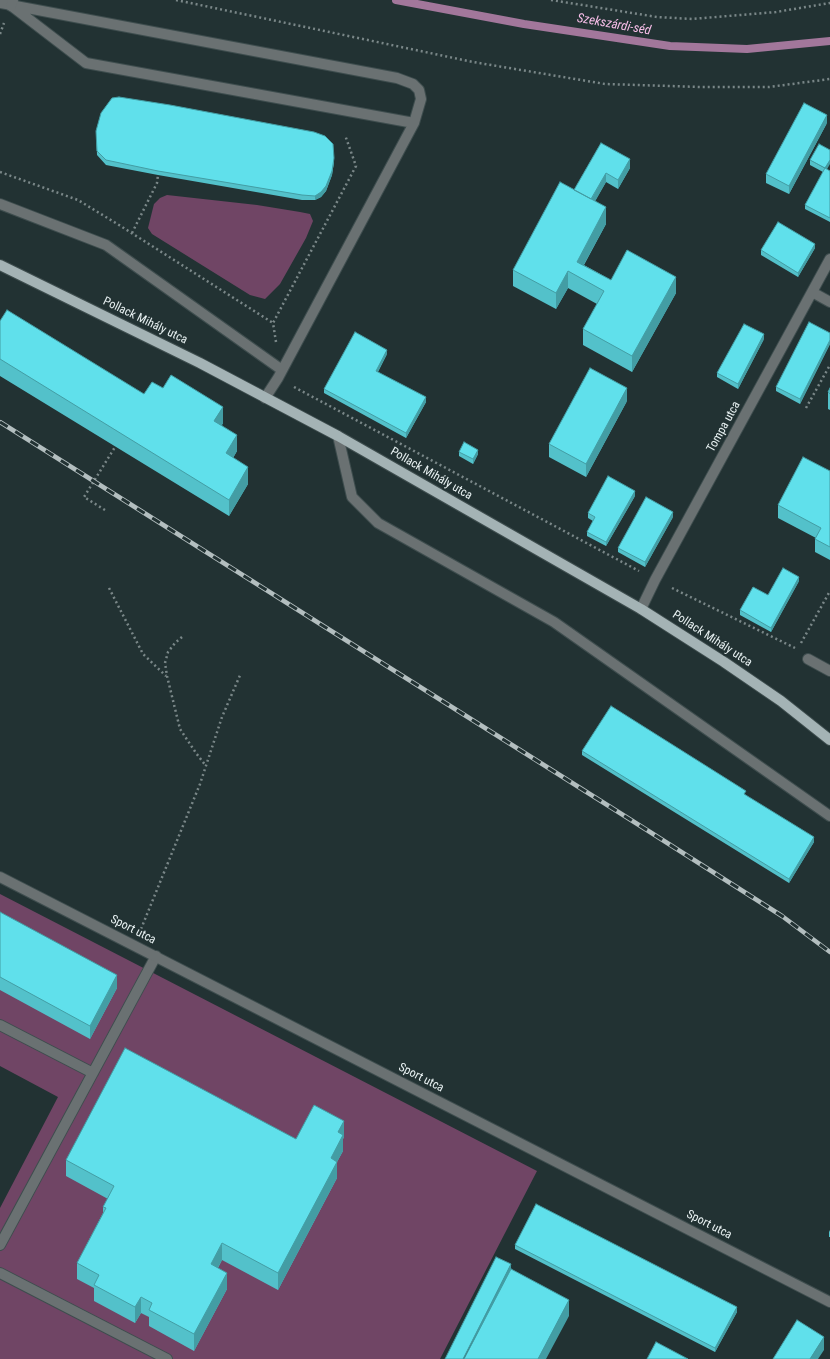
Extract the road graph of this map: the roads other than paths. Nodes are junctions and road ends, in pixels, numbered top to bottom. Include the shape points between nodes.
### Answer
1 (0, 3) edge
2 (12, 3) edge
3 (0, 12) edge
4 (414, 123) junction
5 (0, 204) edge
6 (830, 259) edge
7 (0, 265) edge
8 (812, 292) junction
9 (830, 302) edge
10 (280, 374) junction
11 (265, 398) junction
12 (338, 436) junction
13 (641, 608) junction
14 (808, 660) dead end
15 (830, 671) edge
16 (830, 740) edge
17 (830, 816) edge
18 (0, 876) edge
19 (156, 956) junction
20 (0, 1025) edge
21 (92, 1073) junction
22 (0, 1245) edge
23 (0, 1273) edge
24 (830, 1302) edge
25 (167, 1359) edge

1 - 2 street
2 - 3 street
2 - 4 street via 86,63
2 - 4 street via 397,78 413,84 419,90 422,99
4 - 10 street
5 - 10 street via 106,245
6 - 8 street, Tompa utca
7 - 11 main road, Pollack Mihály utca
8 - 9 street
8 - 13 street, Tompa utca
10 - 11 street
11 - 12 main road, Pollack Mihály utca
12 - 13 main road, Pollack Mihály utca
12 - 17 street via 352,497 378,523 554,622
13 - 16 main road, Pollack Mihály utca via 774,696
14 - 15 street
18 - 19 street, Sport utca
19 - 21 street
19 - 24 street, Sport utca
20 - 21 street
21 - 22 street
23 - 25 street

